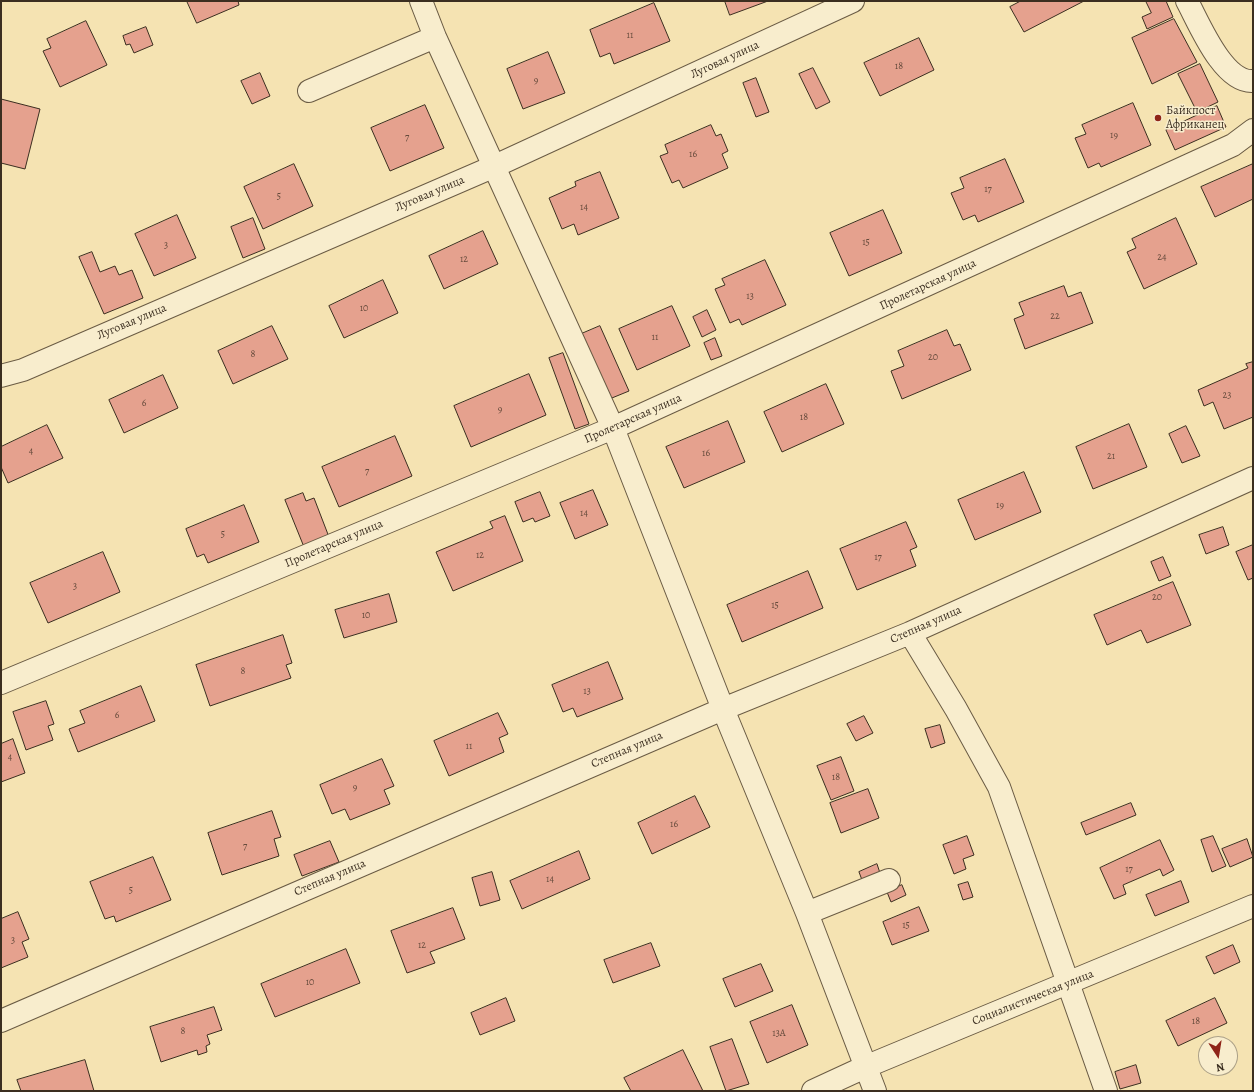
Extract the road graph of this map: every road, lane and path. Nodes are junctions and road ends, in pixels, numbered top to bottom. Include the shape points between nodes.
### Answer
1 (421, 1) edge
2 (854, 1) edge
3 (1186, 1) edge
4 (434, 37) junction
5 (1253, 81) edge
6 (309, 91) dead end
7 (1253, 130) edge
8 (495, 166) junction
9 (1, 376) edge
10 (613, 428) junction
11 (1253, 478) edge
12 (910, 633) junction
13 (1, 683) edge
14 (723, 708) junction
15 (889, 880) dead end
16 (1253, 906) edge
17 (807, 913) junction
18 (1069, 984) junction
19 (1, 1020) edge
20 (865, 1067) junction
21 (813, 1091) edge
22 (875, 1091) edge
23 (1106, 1091) edge

1 - 4 street
2 - 8 street, Луговая улица
3 - 5 street via 1223,64 1236,76
4 - 6 street
4 - 8 street
7 - 10 street, Пролетарская улица via 1233,145
8 - 9 street, Луговая улица via 23,370
8 - 10 street
10 - 13 street, Пролетарская улица
10 - 14 street
11 - 12 street, Степная улица
12 - 14 street, Степная улица
12 - 18 street via 956,708 998,787
14 - 17 street
14 - 19 street, Степная улица
15 - 17 street
16 - 18 street, Социалистическая улица
17 - 20 street
18 - 20 street, Социалистическая улица
18 - 23 street
20 - 21 street, Социалистическая улица
20 - 22 street

